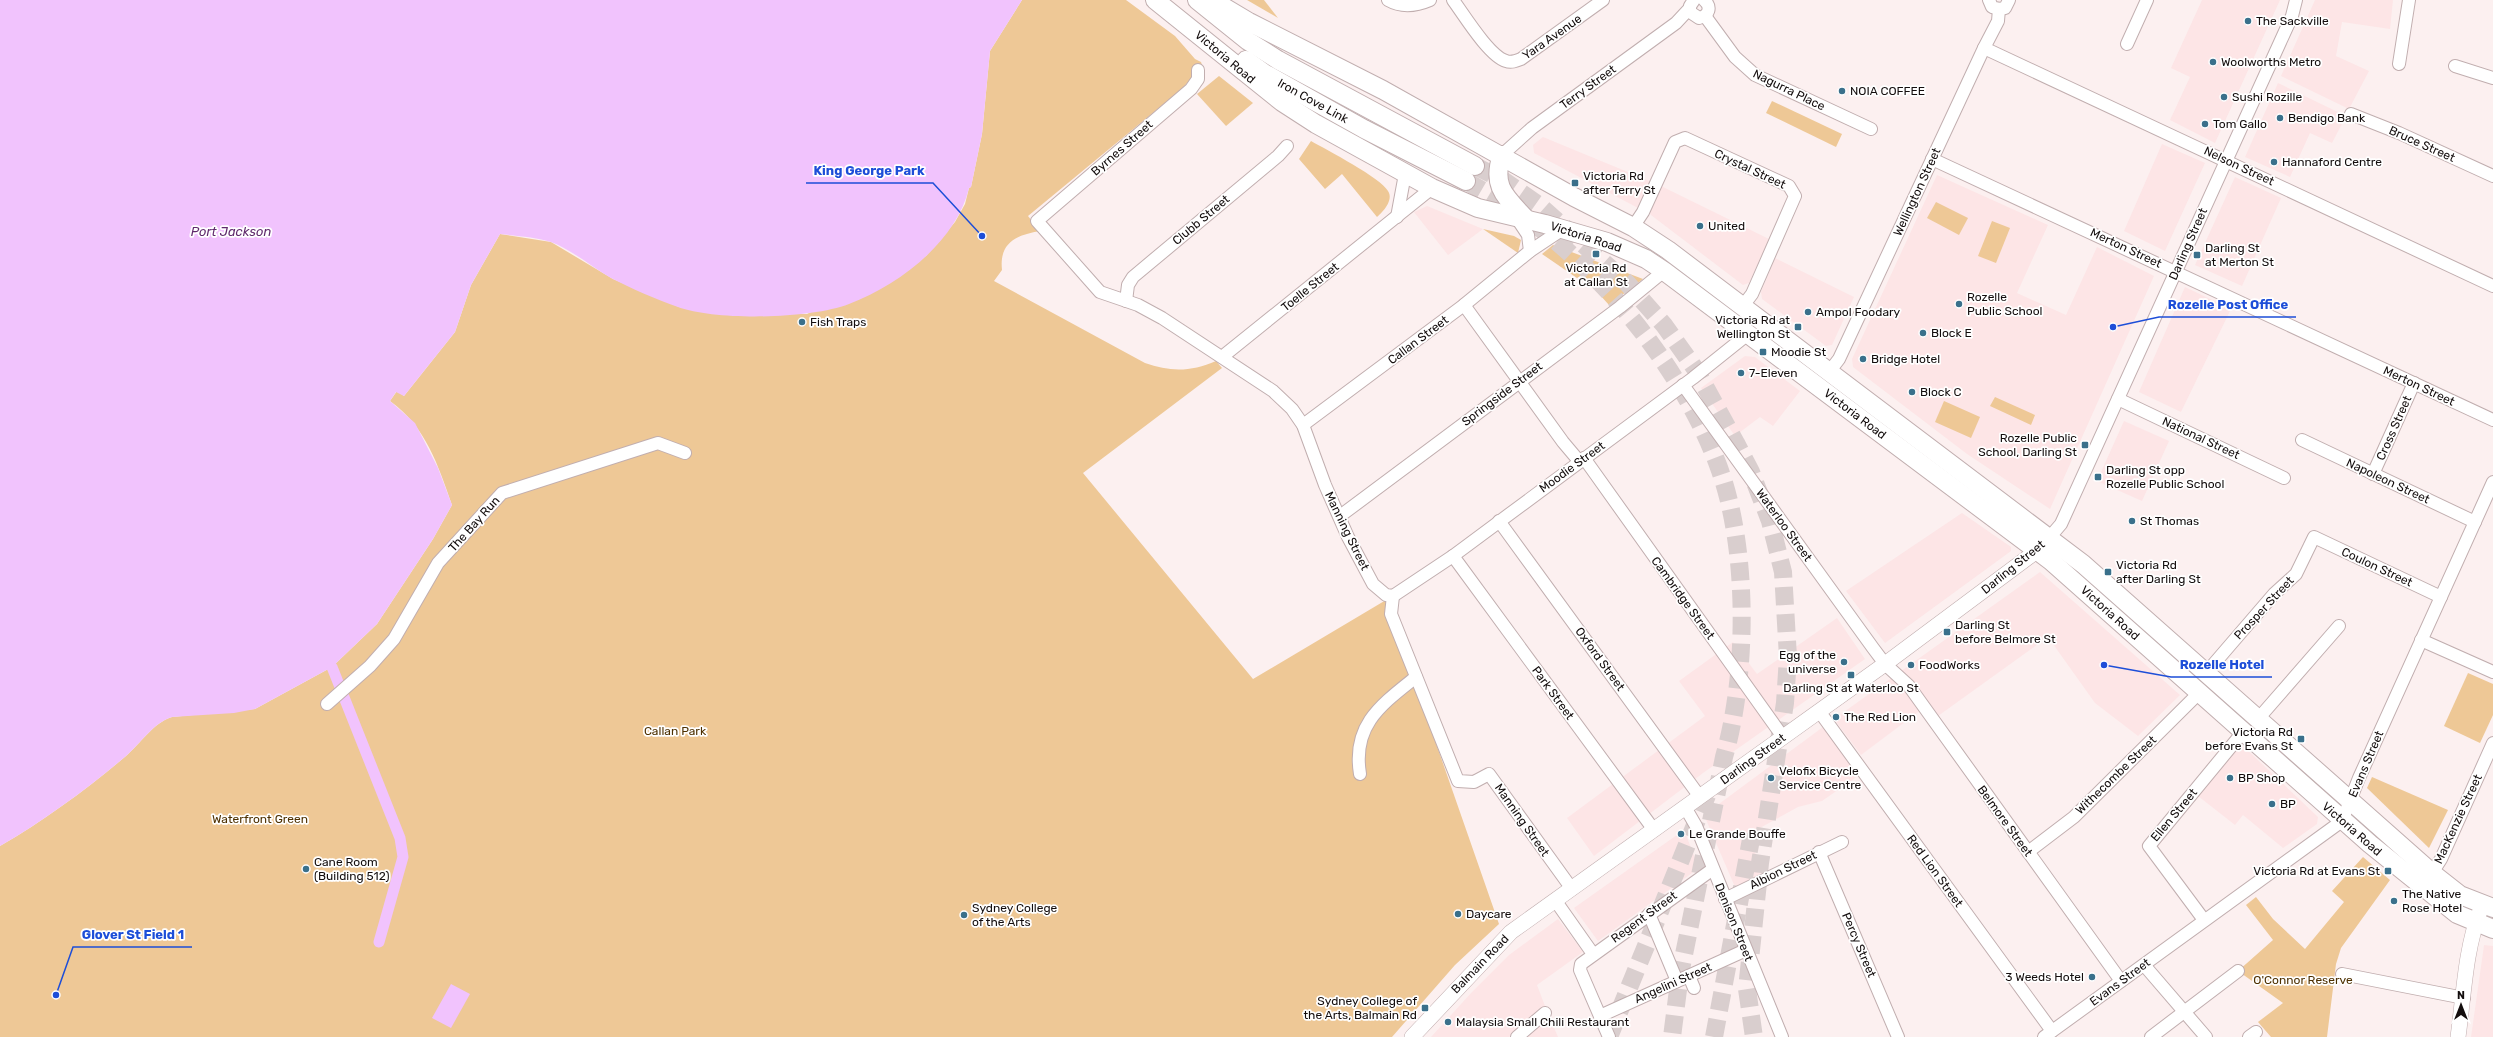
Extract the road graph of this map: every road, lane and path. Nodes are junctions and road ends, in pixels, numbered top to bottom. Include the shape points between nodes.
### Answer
1 (1197, 0) edge
2 (1212, 0) edge
3 (1388, 0) edge
4 (1430, 0) edge
5 (1453, 0) edge
6 (1603, 0) edge
7 (1986, 0) edge
8 (2009, 0) edge
9 (2147, 0) edge
10 (2296, 0) edge
11 (2409, 0) edge
12 (1161, 4) edge
13 (1702, 7) edge
14 (1999, 9) junction
15 (2127, 44) dead end
16 (1984, 48) junction
17 (2399, 64) dead end
18 (2455, 66) dead end
19 (1198, 70) dead end
20 (2493, 78) edge
21 (2351, 114) dead end
22 (1871, 129) dead end
23 (1287, 146) dead end
24 (1502, 156) junction
25 (1932, 159) junction
26 (2225, 160) junction
27 (1405, 174) junction
28 (2493, 176) edge
29 (1432, 188) junction
30 (1397, 217) junction
31 (1521, 218) junction
32 (1037, 221) joint
33 (1633, 228) junction
34 (1563, 229) junction
35 (1530, 251) junction
36 (1664, 271) junction
37 (2175, 271) junction
38 (2493, 286) edge
39 (1126, 301) junction
40 (1464, 305) junction
41 (1742, 307) junction
42 (1748, 334) junction
43 (1222, 357) junction
44 (1829, 372) junction
45 (1806, 377) junction
46 (1520, 381) junction
47 (2414, 383) junction
48 (1683, 385) junction
49 (2118, 399) junction
50 (2493, 420) edge
51 (1303, 425) junction
52 (2302, 440) dead end
53 (685, 453) dead end
54 (1581, 460) junction
55 (2373, 474) junction
56 (2284, 478) dead end
57 (2492, 488) edge
58 (1340, 516) junction
59 (1499, 521) junction
60 (2475, 522) junction
61 (2314, 537) joint
62 (2044, 544) junction
63 (1453, 556) junction
64 (1393, 596) junction
65 (2441, 597) junction
66 (2339, 626) dead end
67 (2421, 640) junction
68 (1885, 664) junction
69 (2493, 672) edge
70 (2206, 673) junction
71 (1416, 677) junction
72 (2199, 693) junction
73 (327, 704) dead end
74 (1819, 711) junction
75 (2258, 719) junction
76 (2243, 732) junction
77 (1783, 737) junction
78 (2493, 743) edge
79 (1360, 774) dead end
80 (1700, 797) junction
81 (2350, 801) junction
82 (1685, 807) junction
83 (2342, 820) junction
84 (1654, 830) junction
85 (1842, 842) dead end
86 (1819, 852) junction
87 (2028, 852) junction
88 (1713, 869) junction
89 (2432, 873) junction
90 (1572, 889) junction
91 (1725, 899) junction
92 (1555, 900) junction
93 (2487, 907) edge
94 (1649, 914) junction
95 (2204, 920) junction
96 (2475, 923) junction
97 (2493, 929) edge
98 (1746, 950) junction
99 (1594, 954) junction
100 (2144, 965) junction
101 (2238, 971) dead end
102 (2342, 974) dead end
103 (1689, 976) junction
104 (1677, 981) junction
105 (2121, 981) junction
106 (1694, 988) dead end
107 (2464, 998) junction
108 (1545, 1013) dead end
109 (2183, 1013) junction
110 (1600, 1016) junction
111 (2048, 1034) edge
112 (1412, 1037) edge
113 (1517, 1037) edge
114 (1609, 1037) edge
115 (1782, 1037) edge
116 (1898, 1037) edge
117 (2151, 1037) edge
118 (2206, 1037) edge
119 (2458, 1037) edge

1 - 12 highway, Iron Cove Link via 1248,41 1470,173 1364,129 1264,73 1180,11
2 - 24 highway, Victoria Road
3 - 4 street via 1413,6
5 - 6 street, Yara Avenue via 1494,54 1512,62 1521,60
7 - 14 street via 1992,7
8 - 14 street via 2005,8
9 - 15 street
10 - 26 street, Darling Street via 2292,16
11 - 17 street
12 - 27 highway, Victoria Road via 1282,102
13 - 22 street, Nagurra Place via 1734,57 1755,75
13 - 24 street, Terry Street via 1676,23 1532,128
14 - 16 street, Wellington Street via 1998,21
16 - 25 street, Wellington Street
16 - 26 street, Nelson Street
18 - 20 street
19 - 32 street, Byrnes Street via 1198,78 1191,89
21 - 28 street, Bruce Street
23 - 39 street, Clubb Street via 1133,277 1128,285
24 - 31 highway via 1497,171 1498,182
24 - 33 highway, Victoria Road via 1574,198
25 - 37 street, Merton Street
25 - 44 street, Wellington Street via 1840,359
26 - 37 street, Darling Street
26 - 38 street, Nelson Street
27 - 29 highway, Victoria Road
27 - 30 street
29 - 30 street, Toelle Street
29 - 31 highway, Victoria Road via 1478,208
30 - 43 street, Toelle Street
31 - 34 highway, Victoria Road
31 - 35 street via 1528,235
32 - 39 street, Manning Street via 1096,289 1108,296
33 - 41 highway, Victoria Road via 1668,250
33 - 41 street, Crystal Street via 1675,142 1685,138 1789,186 1795,196 1752,294
34 - 35 street, Callan Street
34 - 36 highway, Victoria Road via 1626,250
35 - 40 street, Callan Street
36 - 42 highway, Victoria Road
36 - 46 street, Springside Street
37 - 47 street, Merton Street
37 - 49 street, Darling Street
39 - 43 street, Manning Street via 1162,318
40 - 46 street, Cambridge Street
40 - 51 street, Callan Street
41 - 44 highway, Victoria Road
42 - 45 highway, Victoria Road
42 - 48 street, Moodie Street
43 - 51 street, Manning Street via 1273,391 1292,409
44 - 45 highway via 1819,378
44 - 62 highway, Victoria Road
45 - 62 highway, Victoria Road
46 - 54 street, Cambridge Street
46 - 58 street, Springside Street
47 - 50 street, Merton Street
47 - 55 street, Cross Street
48 - 54 street, Moodie Street
48 - 68 street, Waterloo Street
49 - 56 street, National Street
49 - 62 street, Darling Street via 2060,524
51 - 58 street, Manning Street via 1312,456
52 - 55 street, Napoleon Street
53 - 73 street, The Bay Run via 658,443 502,493 438,563 394,639 370,666
54 - 59 street, Moodie Street
54 - 77 street, Cambridge Street
55 - 60 street, Napoleon Street
57 - 60 street, Evans Street
58 - 64 street, Manning Street via 1373,584 1386,595
59 - 63 street, Moodie Street
59 - 80 street, Oxford Street
60 - 65 street, Evans Street
61 - 65 street, Coulon Street
61 - 70 street, Prosper Street via 2296,574 2274,594
62 - 68 main road, Darling Street
62 - 70 highway, Victoria Road via 2083,564
62 - 72 highway, Victoria Road
63 - 64 street, Moodie Street
63 - 84 street, Park Street
64 - 71 street, Manning Street via 1391,614
65 - 67 street, Evans Street
66 - 75 street
67 - 69 street
67 - 81 street, Evans Street
68 - 74 main road, Darling Street
68 - 87 street, Belmore Street via 1909,686
70 - 75 highway, Victoria Road
71 - 79 street via 1380,706 1365,726 1357,759
71 - 90 street, Manning Street via 1458,781 1474,782 1490,774
72 - 76 highway, Victoria Road
72 - 87 street, Withecombe Street via 2074,817
74 - 77 main road, Darling Street
74 - 111 street, Red Lion Street
75 - 81 highway, Victoria Road
76 - 83 highway, Victoria Road
76 - 95 street, Ellen Street via 2149,846
77 - 80 main road, Darling Street
78 - 89 street, MacKenzie Street
80 - 82 main road, Darling Street
81 - 83 street, Evans Street
81 - 89 highway, Victoria Road
82 - 84 main road, Darling Street
82 - 88 street, Denison Street via 1696,826
83 - 95 street, Evans Street
83 - 96 highway, Victoria Road via 2436,899
84 - 90 main road, Darling Street
85 - 86 street, Albion Street
86 - 91 street, Albion Street
86 - 116 street, Percy Street
87 - 105 street, Belmore Street
88 - 91 street, Denison Street
88 - 94 street, Regent Street
89 - 93 highway, Victoria Road via 2460,895
90 - 92 main road, Darling Street
91 - 98 street, Denison Street
92 - 99 street
92 - 112 main road, Balmain Road via 1502,941
93 - 96 main road
94 - 99 street, Regent Street
94 - 104 street
95 - 100 street, Evans Street
96 - 97 highway, Victoria Road
96 - 107 main road via 2469,941
98 - 103 street, Angelini Street
98 - 115 street, Denison Street
99 - 110 street, Regent Street via 1584,960 1580,970
100 - 105 street, Evans Street
100 - 109 street
101 - 109 street
102 - 107 street
103 - 104 street, Angelini Street
103 - 106 street
104 - 110 street, Angelini Street
105 - 111 street, Evans Street
107 - 119 main road
108 - 113 street
109 - 117 street
109 - 118 street
110 - 114 street

